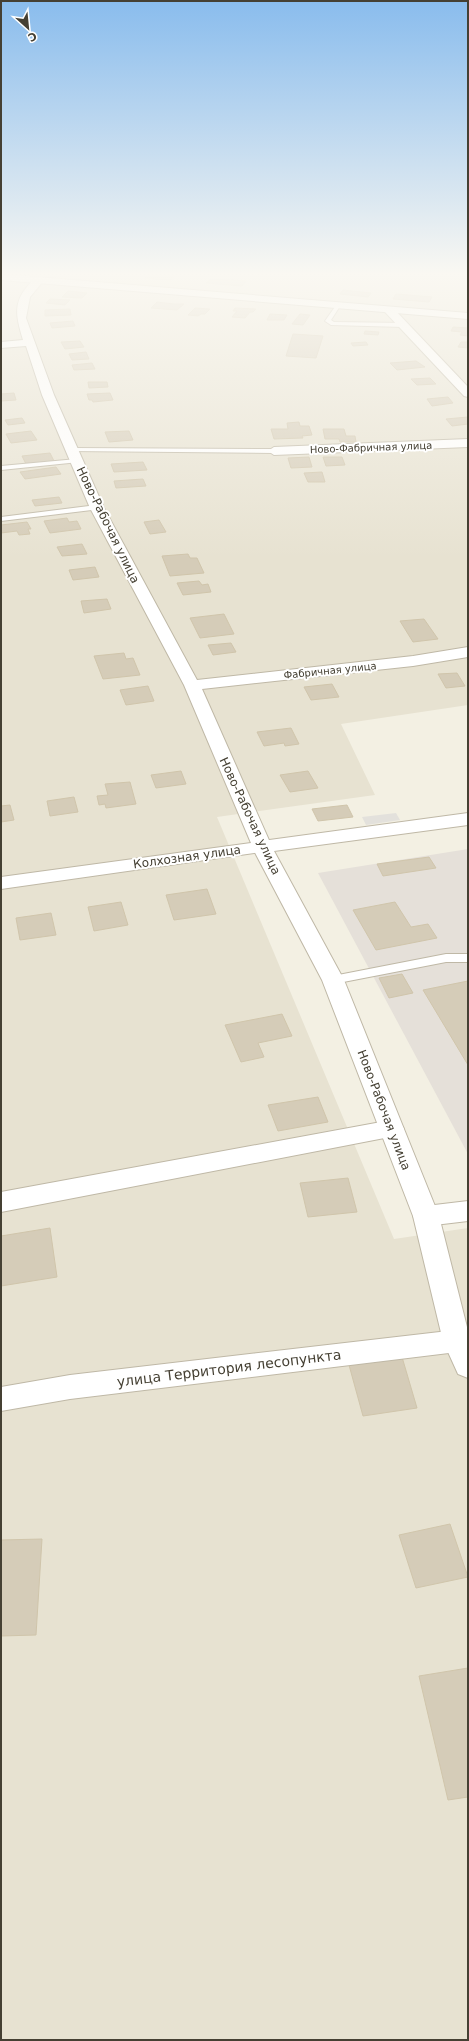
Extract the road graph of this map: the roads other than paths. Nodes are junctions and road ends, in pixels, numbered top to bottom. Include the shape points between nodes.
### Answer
1 (38, 368) edge
2 (444, 368) edge
3 (468, 394) edge
4 (468, 443) edge
5 (274, 451) joint
6 (74, 455) junction
7 (1, 468) edge
8 (96, 507) junction
9 (1, 518) edge
10 (468, 652) edge
11 (192, 685) junction
12 (468, 819) edge
13 (262, 847) junction
14 (1, 882) edge
15 (468, 958) edge
16 (333, 980) junction
17 (392, 1129) junction
18 (1, 1202) edge
19 (468, 1211) edge
20 (426, 1216) junction
21 (457, 1341) junction
22 (468, 1366) edge
23 (1, 1399) edge

1 - 6 street, Ново-Рабочая улица
2 - 3 street
4 - 5 street, Ново-Фабричная улица
5 - 6 lane
6 - 7 lane
6 - 8 street, Ново-Рабочая улица
8 - 9 lane
8 - 11 street, Ново-Рабочая улица
10 - 11 street, Фабричная улица via 412,661
11 - 13 street, Ново-Рабочая улица
12 - 13 street, Колхозная улица
13 - 14 street, Колхозная улица
13 - 16 street, Ново-Рабочая улица
15 - 16 lane via 446,958
16 - 17 street, Ново-Рабочая улица
17 - 18 street
17 - 20 street, Ново-Рабочая улица
19 - 20 street
20 - 21 street, Ново-Рабочая улица
21 - 22 street, Ново-Рабочая улица
21 - 23 street, улица Территория лесопункта via 70,1387

